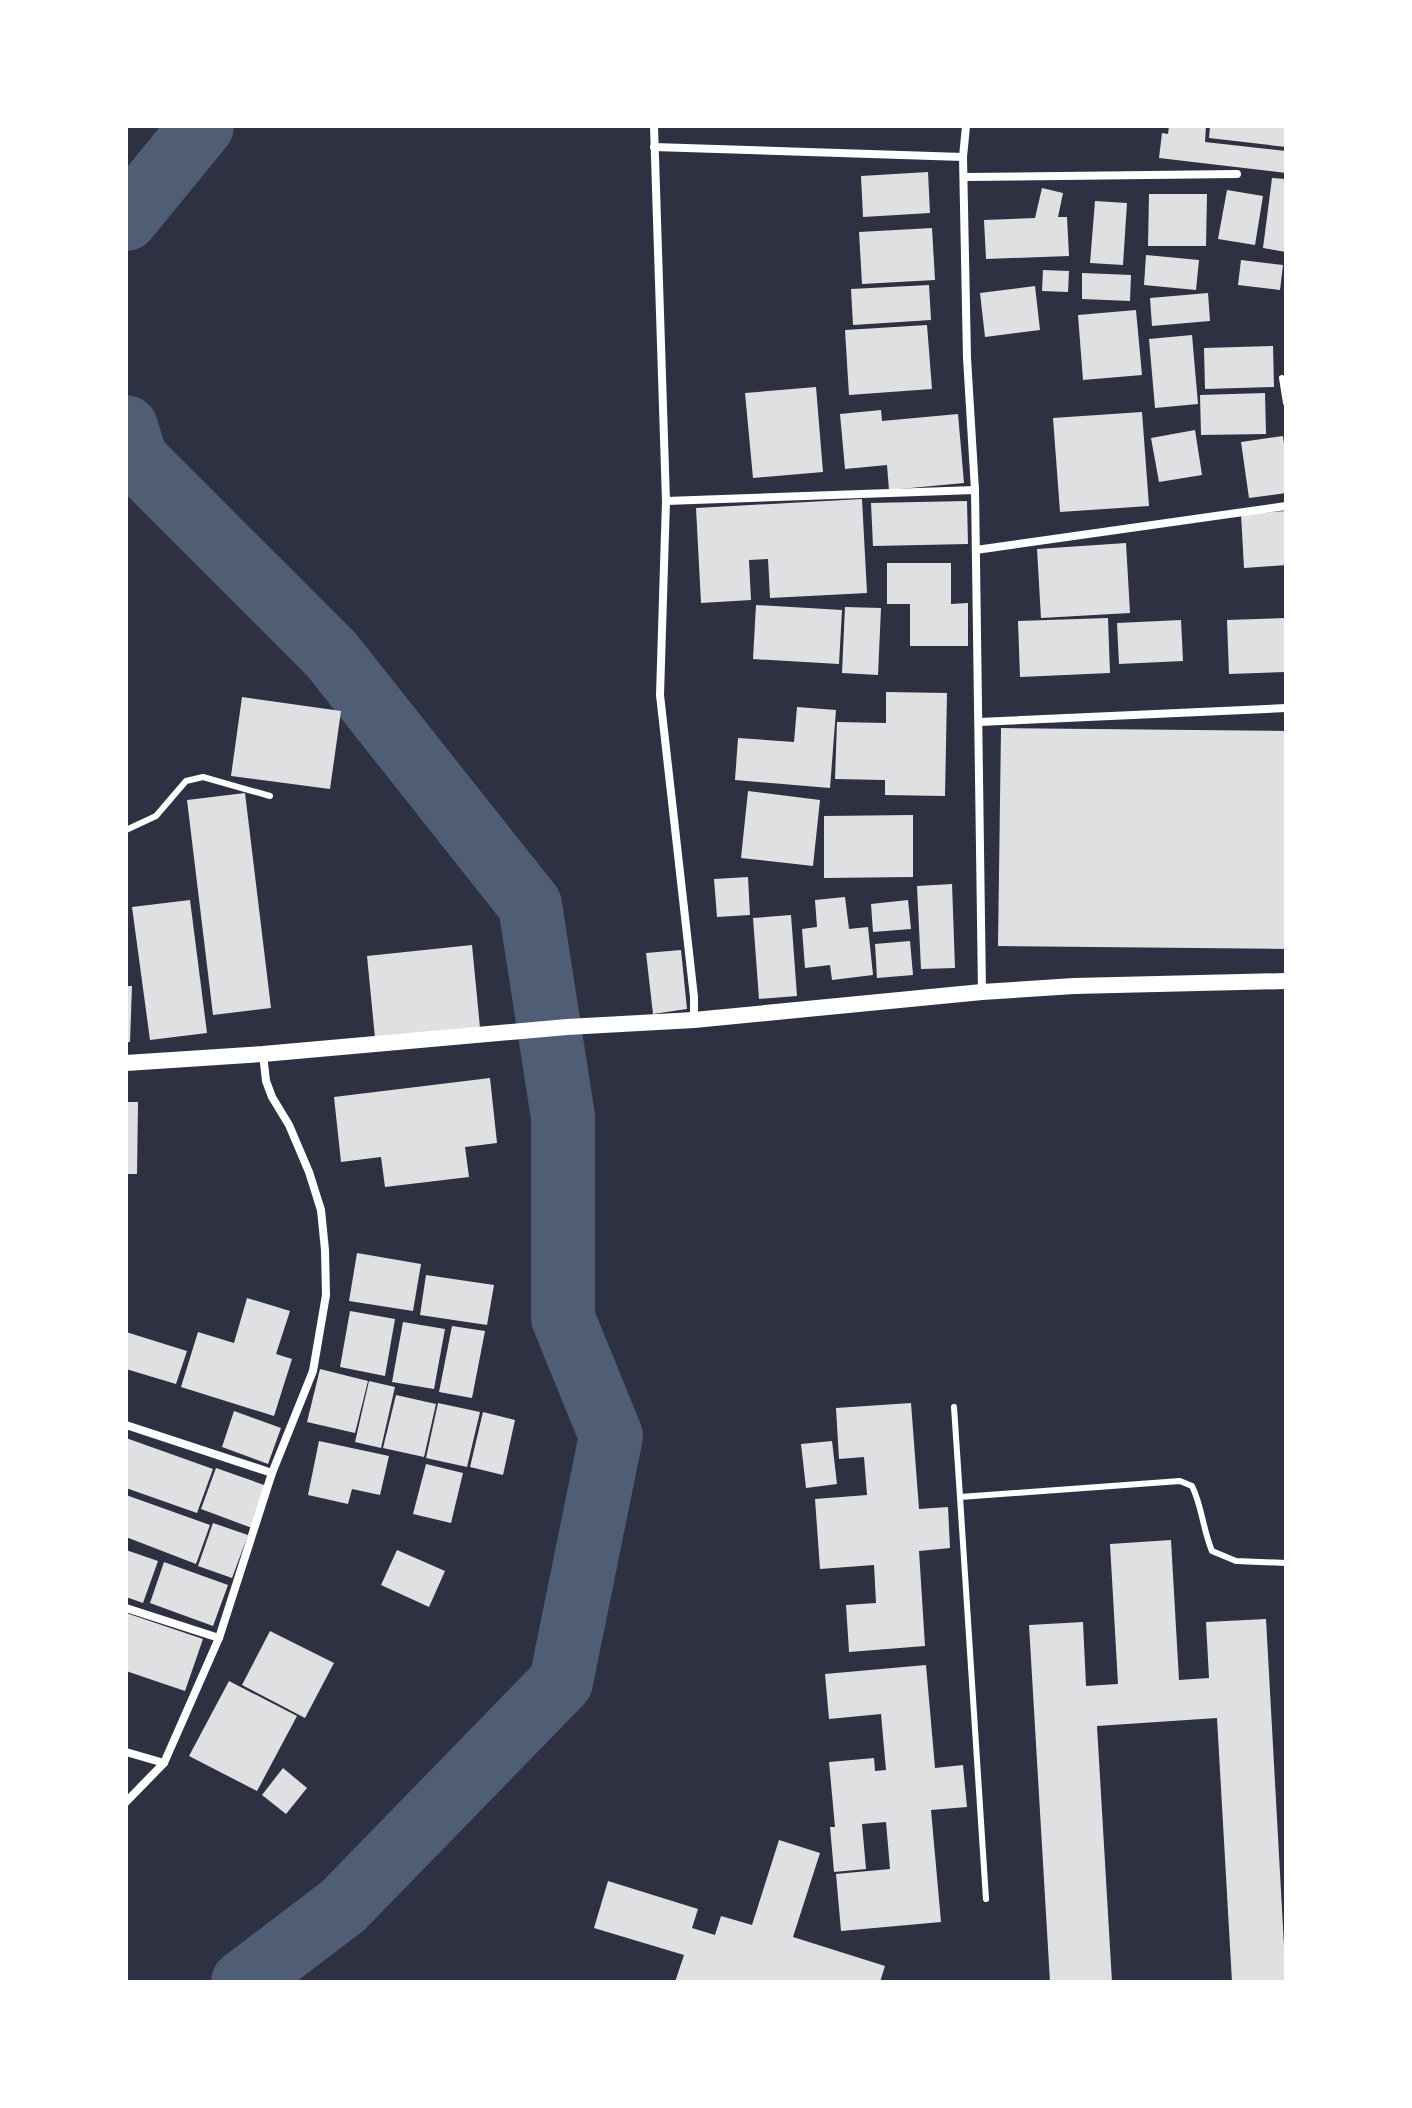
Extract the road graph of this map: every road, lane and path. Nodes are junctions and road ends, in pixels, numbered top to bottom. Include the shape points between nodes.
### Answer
1 (654, 126) edge
2 (966, 126) edge
3 (654, 147) junction
4 (963, 157) junction
5 (1237, 174) dead end
6 (964, 177) junction
7 (1282, 378) dead end
8 (1286, 403) edge
9 (975, 490) junction
10 (666, 501) junction
11 (1286, 506) edge
12 (976, 550) junction
13 (1286, 708) edge
14 (979, 722) junction
15 (270, 796) dead end
16 (126, 830) edge
17 (1286, 981) edge
18 (982, 992) junction
19 (694, 1020) junction
20 (263, 1054) junction
21 (126, 1063) edge
22 (954, 1407) dead end
23 (126, 1425) edge
24 (272, 1473) junction
25 (960, 1497) junction
26 (1286, 1563) edge
27 (126, 1608) edge
28 (219, 1638) junction
29 (126, 1752) edge
30 (164, 1763) junction
31 (126, 1802) edge
32 (986, 1899) dead end

1 - 3 street
2 - 4 street
3 - 4 street
3 - 10 street
4 - 6 street
5 - 6 street
6 - 9 street
7 - 8 lane
9 - 10 street
9 - 12 street
10 - 19 street via 660,695
11 - 12 street
12 - 14 street
13 - 14 street
14 - 18 street
15 - 16 lane via 203,777 186,781 156,816
17 - 18 main road
18 - 19 main road
19 - 20 main road
20 - 21 main road
20 - 24 street via 266,1081 321,1210 326,1295 313,1371
22 - 25 lane
23 - 24 street
24 - 28 street
25 - 26 lane via 1180,1481 1196,1494 1212,1551 1236,1561
25 - 32 lane
27 - 28 street
28 - 30 street
29 - 30 street
30 - 31 street

